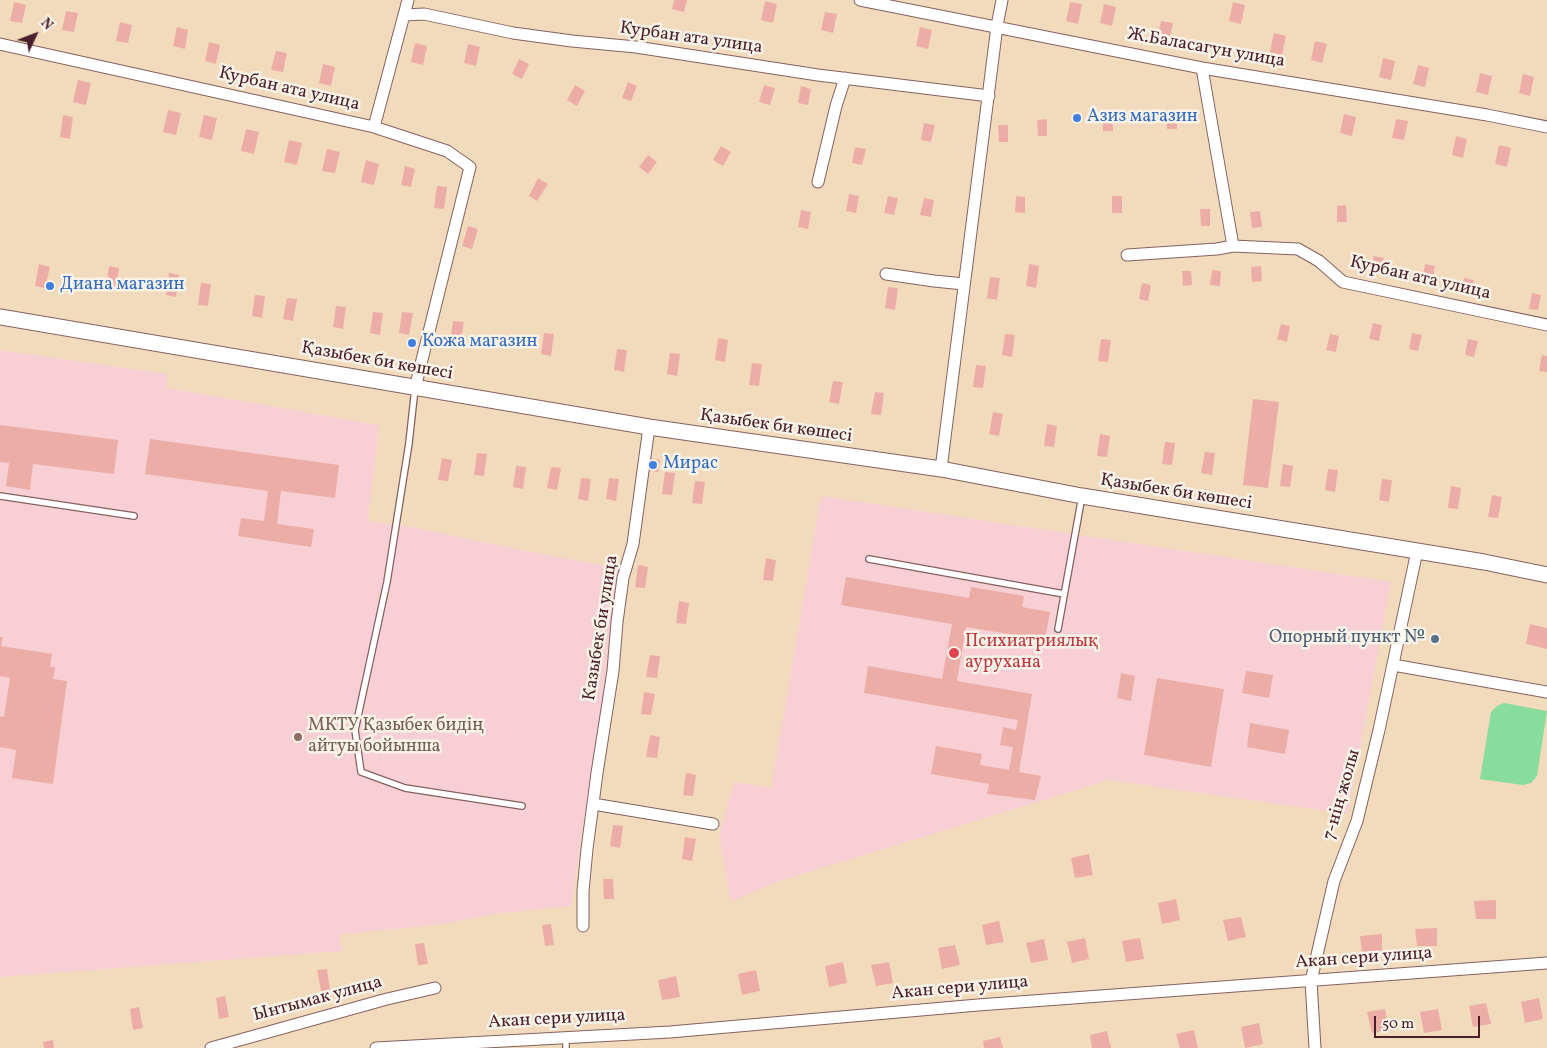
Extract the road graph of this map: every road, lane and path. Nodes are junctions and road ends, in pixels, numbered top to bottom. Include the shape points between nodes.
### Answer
1 (408, 0) edge
2 (860, 0) edge
3 (1002, 0) edge
4 (404, 15) junction
5 (998, 26) junction
6 (0, 44) edge
7 (1202, 68) junction
8 (845, 78) junction
9 (989, 96) junction
10 (374, 127) junction
11 (1547, 127) edge
12 (818, 182) dead end
13 (1233, 246) junction
14 (1127, 255) dead end
15 (886, 274) dead end
16 (964, 284) junction
17 (0, 316) edge
18 (1547, 325) edge
19 (416, 388) junction
20 (649, 428) junction
21 (941, 469) junction
22 (0, 496) edge
23 (1082, 496) junction
24 (134, 516) dead end
25 (1417, 551) junction
26 (868, 559) dead end
27 (1547, 575) edge
28 (1064, 594) junction
29 (1058, 629) dead end
30 (1393, 666) junction
31 (1547, 692) edge
32 (593, 804) junction
33 (522, 806) dead end
34 (713, 824) dead end
35 (583, 926) dead end
36 (1547, 963) edge
37 (1311, 981) junction
38 (435, 988) dead end
39 (566, 1042) edge
40 (211, 1048) edge
41 (376, 1048) edge
42 (1315, 1048) edge

1 - 4 street
2 - 5 street, Ж.Баласагун улица
3 - 5 street
4 - 8 street, Курбан ата улица via 424,14 513,33 636,47
4 - 10 street, Курбан ата улица
5 - 7 street, Ж.Баласагун улица
5 - 9 street
6 - 10 street, Курбан ата улица
7 - 11 street, Ж.Баласагун улица
7 - 13 street
8 - 9 street, Курбан ата улица
8 - 12 street
9 - 16 street
10 - 19 street via 447,151 470,167
13 - 14 street, Курбан ата улица
13 - 18 street, Курбан ата улица via 1298,249 1319,261 1343,282
15 - 16 street
16 - 21 street
17 - 19 main road, Қазыбек би көшесі
19 - 20 main road, Қазыбек би көшесі
19 - 33 lane via 387,582 355,730 361,772 405,788
20 - 21 main road, Қазыбек би көшесі
20 - 32 street, Казыбек би улица via 633,544 623,578 616,622 613,671
21 - 23 main road, Қазыбек би көшесі
22 - 24 lane
23 - 25 main road, Қазыбек би көшесі
23 - 28 lane
25 - 27 main road, Қазыбек би көшесі
25 - 30 street, 7-нің жолы
26 - 28 lane
28 - 29 lane
30 - 31 street
30 - 37 street, 7-нің жолы via 1357,821 1334,881
32 - 34 street
32 - 35 street, Казыбек би улица via 582,891
36 - 37 street, Акан сери улица
37 - 39 street, Акан сери улица via 978,1005
37 - 42 street, 7-нің жолы
38 - 40 street, Ынтымак улица
39 - 41 street, Акан сери улица

